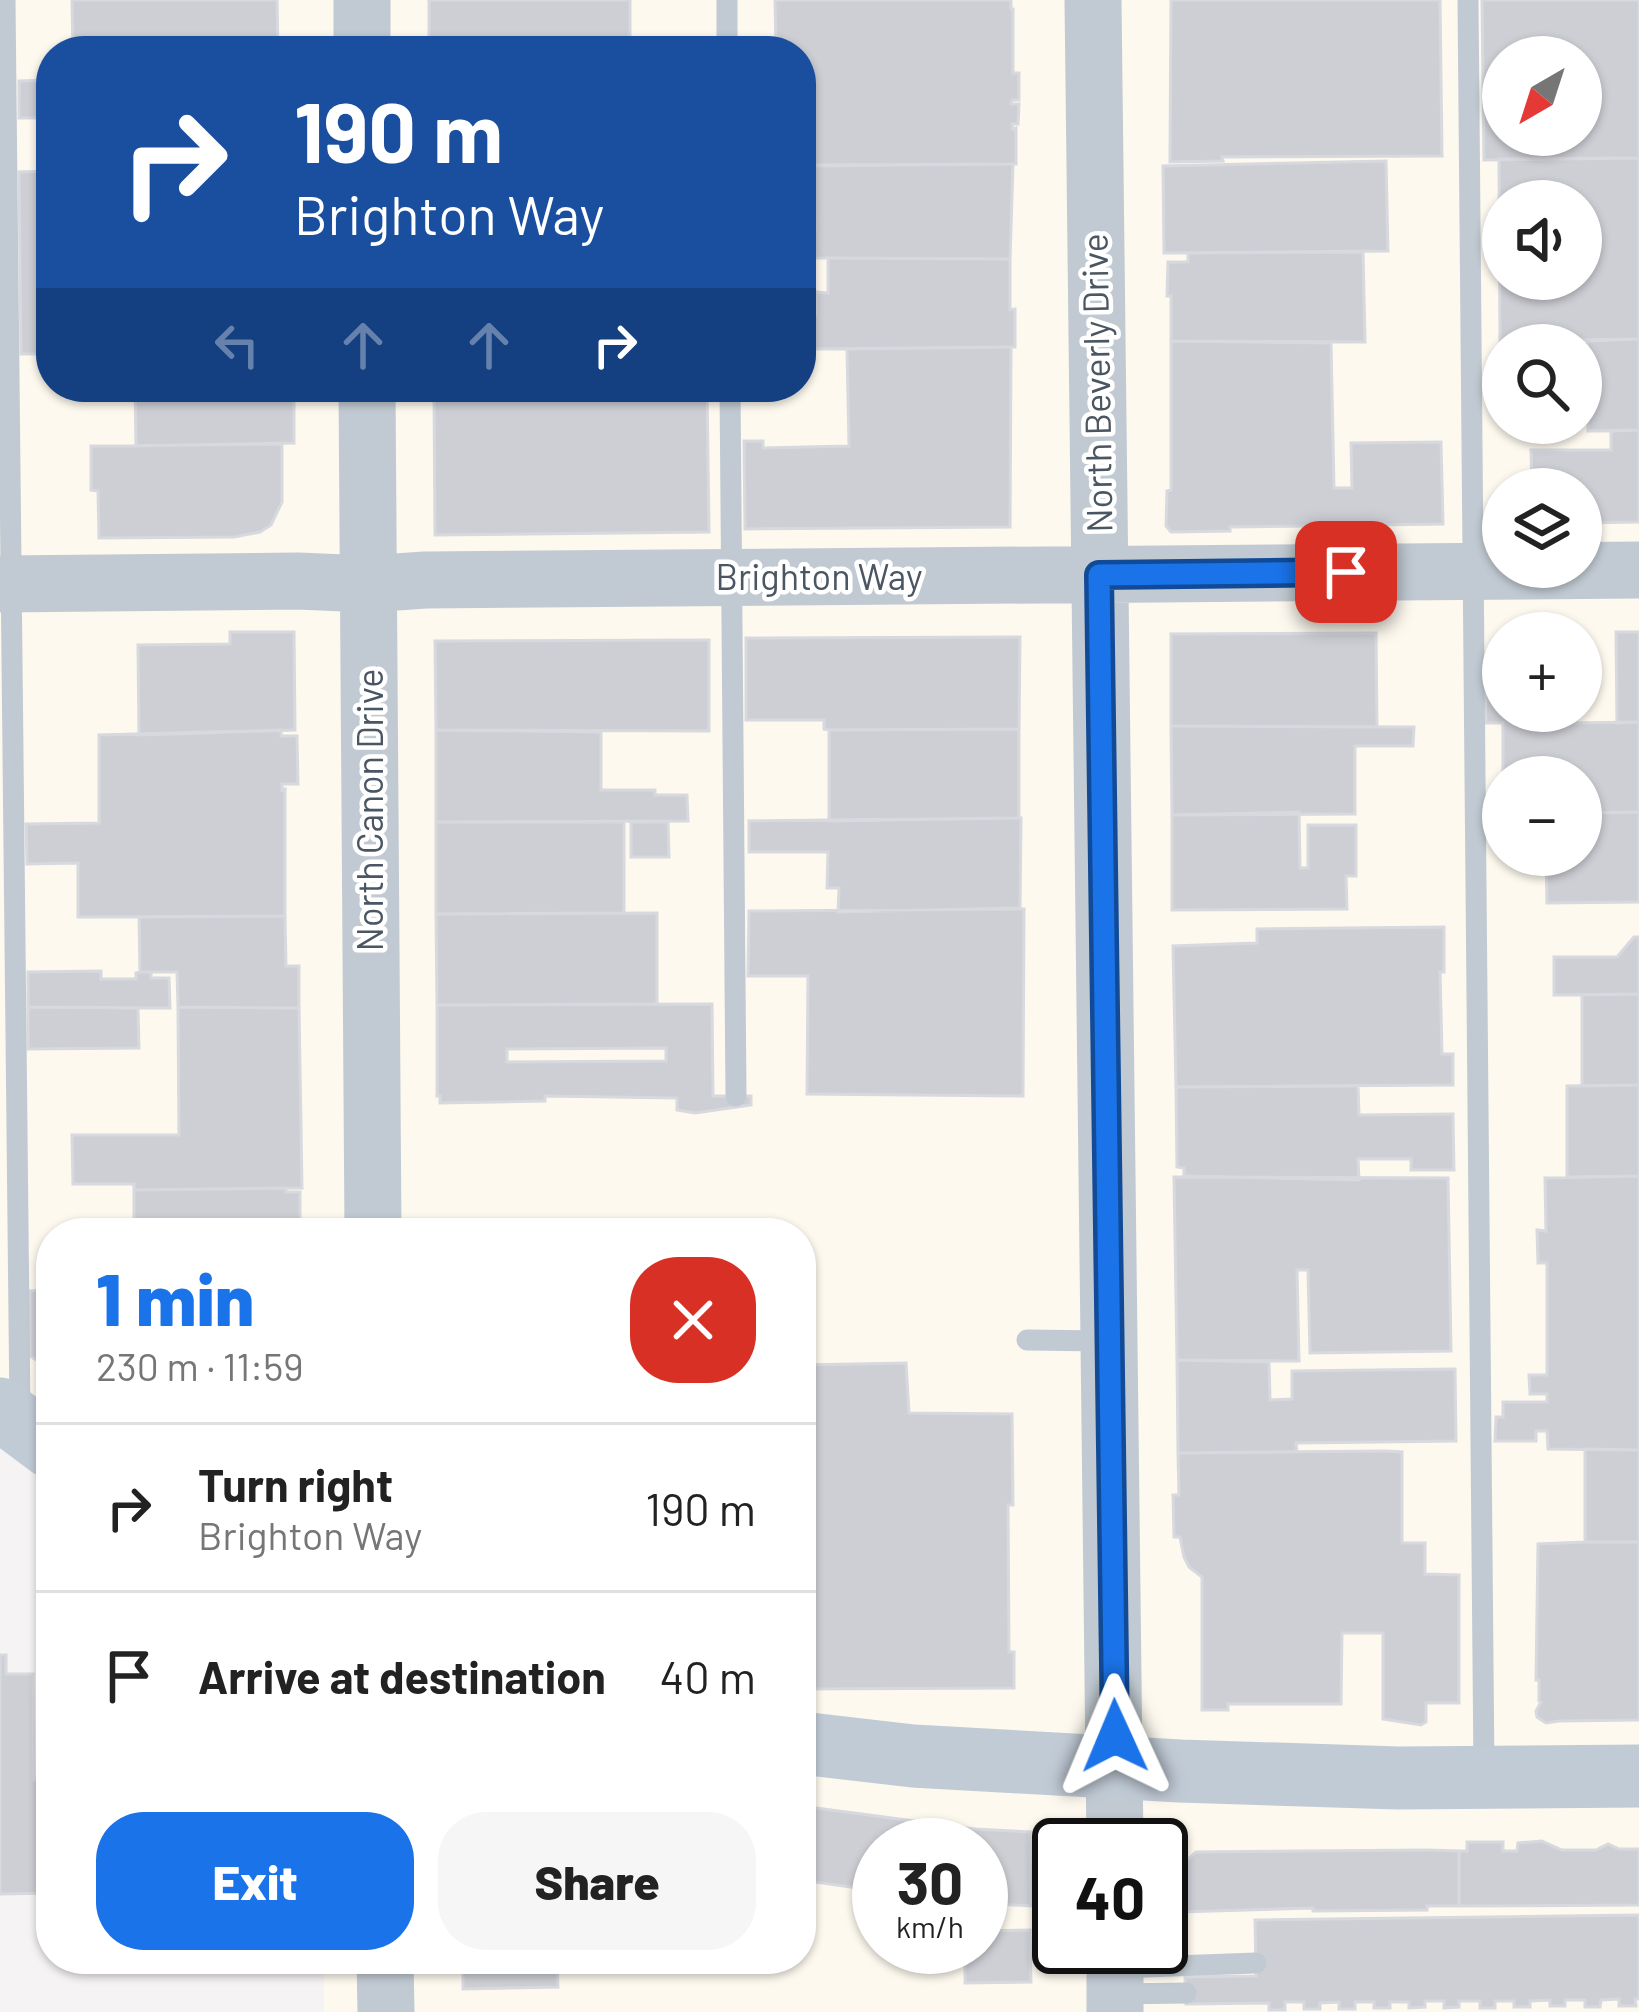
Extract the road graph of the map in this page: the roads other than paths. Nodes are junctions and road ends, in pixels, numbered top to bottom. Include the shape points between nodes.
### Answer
1 (5, 0) edge
2 (362, 0) edge
3 (727, 0) edge
4 (1093, 0) edge
5 (1468, 0) edge
6 (362, 36) edge
7 (727, 36) edge
8 (367, 402) edge
9 (730, 402) edge
10 (1474, 570) junction
11 (1639, 570) edge
12 (1099, 575) junction
13 (732, 578) junction
14 (6, 584) edge
15 (368, 584) junction
16 (737, 1106) dead end
17 (373, 1218) edge
18 (1027, 1340) dead end
19 (1110, 1341) junction
20 (24, 1427) edge
21 (816, 1745) edge
22 (1116, 1766) junction
23 (1639, 1776) edge
24 (1484, 1779) junction
25 (1115, 1818) edge
26 (1256, 1963) dead end
27 (385, 1974) edge
28 (1115, 1980) edge
29 (1186, 1993) dead end
30 (386, 2012) edge

1 - 14 lane
2 - 6 street
3 - 7 lane
4 - 12 street, North Beverly Drive
5 - 10 lane
8 - 15 street, North Canon Drive
9 - 13 lane
10 - 11 street, Brighton Way
10 - 12 street, Brighton Way
10 - 24 lane
12 - 13 street, Brighton Way
12 - 19 street, North Beverly Drive
13 - 15 street, Brighton Way
13 - 16 lane
14 - 15 street, Brighton Way
14 - 20 lane
15 - 17 street, North Canon Drive
18 - 19 lane
19 - 22 street, North Beverly Drive
21 - 22 main road
22 - 24 main road
22 - 25 street, North Beverly Drive
23 - 24 main road
26 - 28 lane
27 - 30 street
28 - 29 lane

